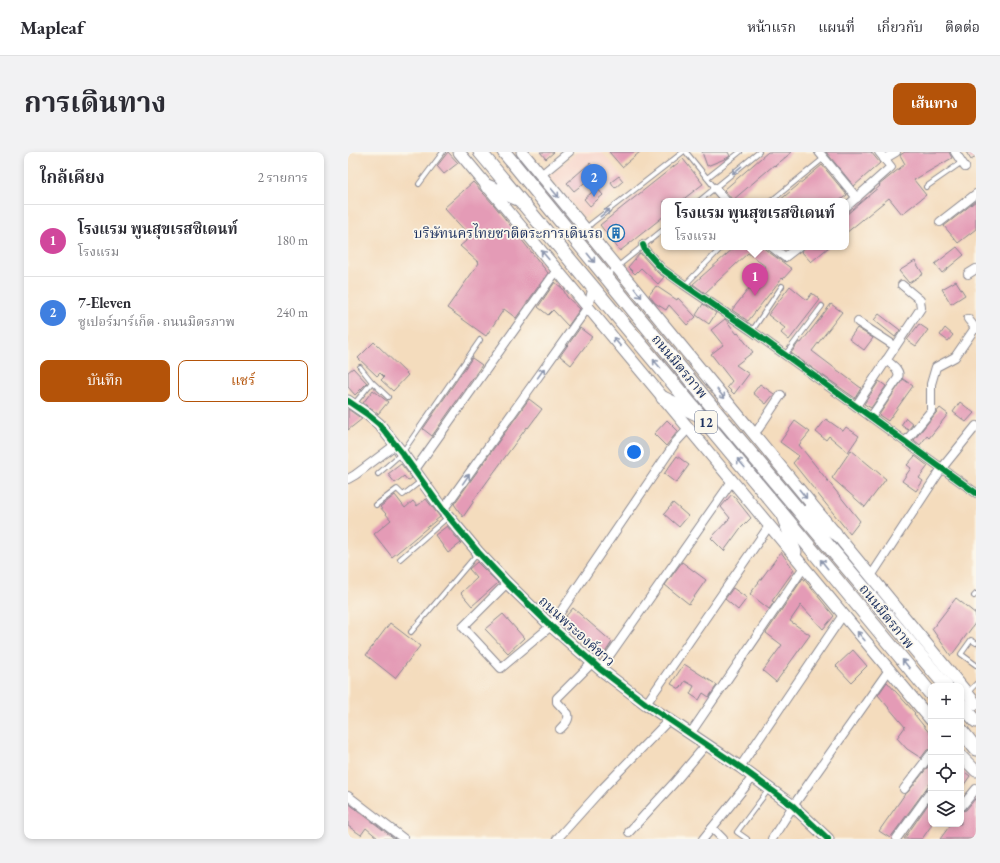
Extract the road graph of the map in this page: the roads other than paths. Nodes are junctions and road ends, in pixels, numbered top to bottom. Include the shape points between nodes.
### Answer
1 (443, 152) edge
2 (459, 152) edge
3 (480, 152) edge
4 (504, 152) edge
5 (522, 152) edge
6 (569, 152) edge
7 (683, 152) edge
8 (686, 152) edge
9 (740, 152) edge
10 (759, 152) edge
11 (878, 152) edge
12 (896, 152) edge
13 (955, 152) edge
14 (821, 155) edge
15 (884, 159) junction
16 (963, 165) joint
17 (541, 175) junction
18 (707, 178) junction
19 (419, 184) dead end
20 (487, 186) junction
21 (926, 187) dead end
22 (715, 188) junction
23 (976, 194) edge
24 (703, 198) edge
25 (723, 198) edge
26 (774, 198) edge
27 (857, 198) junction
28 (520, 200) junction
29 (849, 205) edge
30 (940, 222) dead end
31 (585, 229) junction
32 (661, 231) edge
33 (576, 239) junction
34 (643, 246) junction
35 (562, 250) junction
36 (719, 250) edge
37 (776, 250) edge
38 (794, 250) edge
39 (616, 267) junction
40 (976, 269) edge
41 (557, 270) junction
42 (968, 274) dead end
43 (605, 276) junction
44 (902, 285) dead end
45 (593, 286) junction
46 (684, 286) junction
47 (782, 286) dead end
48 (822, 306) dead end
49 (588, 307) junction
50 (968, 320) dead end
51 (858, 322) dead end
52 (975, 329) edge
53 (752, 331) junction
54 (480, 340) dead end
55 (895, 346) junction
56 (785, 355) junction
57 (886, 360) junction
58 (360, 367) dead end
59 (700, 369) junction
60 (372, 382) junction
61 (781, 395) dead end
62 (388, 397) dead end
63 (663, 398) junction
64 (351, 403) edge
65 (856, 406) junction
66 (715, 410) junction
67 (871, 417) junction
68 (704, 420) junction
69 (976, 426) edge
70 (689, 428) junction
71 (754, 434) junction
72 (906, 441) junction
73 (398, 449) junction
74 (942, 468) junction
75 (378, 474) dead end
76 (418, 476) junction
77 (348, 479) edge
78 (732, 481) junction
79 (976, 493) edge
80 (791, 501) junction
81 (376, 505) dead end
82 (779, 510) junction
83 (445, 513) junction
84 (770, 526) junction
85 (835, 533) junction
86 (478, 552) junction
87 (400, 559) dead end
88 (802, 564) junction
89 (871, 576) junction
90 (507, 583) junction
91 (843, 615) junction
92 (551, 626) junction
93 (411, 632) dead end
94 (976, 643) edge
95 (596, 665) junction
96 (976, 665) edge
97 (889, 670) junction
98 (943, 683) edge
99 (953, 683) edge
100 (976, 684) edge
101 (928, 690) edge
102 (964, 698) edge
103 (646, 704) junction
104 (976, 704) edge
105 (930, 719) edge
106 (670, 720) junction
107 (976, 721) edge
108 (560, 729) dead end
109 (690, 734) junction
110 (964, 734) edge
111 (706, 745) junction
112 (976, 748) edge
113 (930, 755) edge
114 (964, 759) edge
115 (740, 767) junction
116 (976, 770) edge
117 (753, 777) junction
118 (769, 789) junction
119 (904, 789) dead end
120 (976, 789) edge
121 (928, 795) edge
122 (348, 796) edge
123 (964, 804) edge
124 (793, 806) junction
125 (712, 828) junction
126 (629, 832) dead end
127 (897, 838) dead end
128 (404, 839) edge
129 (557, 839) edge
130 (703, 839) edge
131 (723, 839) edge
132 (747, 839) edge
133 (772, 839) edge
134 (828, 839) edge

1 - 19 lane
2 - 20 main road
3 - 28 main road, ถนนมิตรภาพ / 12
4 - 33 main road, ถนนมิตรภาพ / 12
5 - 17 main road
6 - 17 street
31 -> 7 lane
8 - 18 lane
9 - 18 lane
10 -> 22 lane
11 - 15 street
12 - 15 street
13 - 16 street
14 - 26 lane
14 - 27 street
15 - 27 street via 891,167
16 - 21 lane
17 -> 31 main road
18 - 22 lane
20 - 28 main road
41 -> 20 main road
22 - 24 lane
22 - 25 street
23 - 30 street
27 - 29 street
28 - 35 main road, ถนนมิตรภาพ / 12
31 - 33 lane
31 - 39 main road
32 - 34 lane
33 - 35 main road
33 -> 43 main road, ถนนมิตรภาพ / 12
34 - 39 lane
34 - 46 street via 662,269
35 - 45 main road, ถนนมิตรภาพ / 12
36 - 46 lane
37 - 38 street via 785,257
39 - 43 lane
39 -> 59 main road
40 - 42 street
41 - 49 main road
41 - 76 street
43 - 45 main road
43 - 66 main road, ถนนมิตรภาพ / 12
44 - 55 street via 920,300 921,308
45 - 49 street
68 -> 45 main road, ถนนมิตรภาพ / 12
46 - 53 street
47 - 53 lane
48 - 56 lane
63 -> 49 main road
83 -> 49 street
50 - 52 street
51 - 55 street
52 - 72 street via 955,356 936,367 931,384 931,411
53 - 56 street
54 - 73 lane
55 - 57 street
56 - 65 street
57 - 65 street
57 - 67 street via 895,367 899,375
58 - 60 lane
59 - 66 main road
59 -> 71 main road
60 - 62 lane
60 - 64 lane
61 - 71 street
63 - 68 main road
63 - 70 main road
64 - 73 main road, ถนนพระองค์ขาว via 379,424
65 - 67 street
66 - 68 main road
66 - 80 main road, ถนนมิตรภาพ / 12
67 - 72 street
82 -> 68 main road, ถนนมิตรภาพ / 12
69 - 74 street
70 - 78 main road
70 - 92 street via 676,442
71 -> 85 main road
72 - 74 street
73 - 75 lane
73 - 76 main road, ถนนพระองค์ขาว
73 - 77 street
74 - 79 street
74 - 89 street
76 - 81 lane via 403,495 397,489
76 - 83 main road, ถนนพระองค์ขาว
78 - 84 main road
78 - 95 street
80 - 85 main road
80 - 98 main road, ถนนมิตรภาพ / 12
82 - 88 main road
101 -> 82 main road, ถนนมิตรภาพ / 12
83 - 86 main road, ถนนพระองค์ขาว
83 - 87 lane
84 - 88 main road
84 - 103 street
85 - 89 main road
86 - 90 main road, ถนนพระองค์ขาว
86 - 93 lane
88 - 91 main road
88 - 109 street
89 - 99 main road
90 - 92 main road, ถนนพระองค์ขาว
90 - 92 street via 463,627 501,668
97 -> 91 main road
91 - 115 street
92 - 95 main road, ถนนพระองค์ขาว
94 - 96 lane via 971,640 961,654
95 - 103 main road, ถนนพระองค์ขาว
95 - 108 street via 557,698 557,702 569,716
97 - 105 main road
97 - 124 street
100 - 102 lane
102 - 104 main road
102 - 107 main road
103 - 106 main road, ถนนพระองค์ขาว
106 - 109 main road, ถนนพระองค์ขาว
106 - 129 street
109 - 111 main road, ถนนพระองค์ขาว
110 - 112 main road
111 - 115 main road, ถนนพระองค์ขาว
111 - 126 street
113 - 119 street
114 - 116 main road
115 - 117 main road, ถนนพระองค์ขาว
117 - 118 main road, ถนนพระองค์ขาว
117 - 125 street
118 - 124 main road, ถนนพระองค์ขาว
118 - 132 lane via 737,832
120 - 123 street
121 - 127 street
122 - 128 street
124 - 133 street
124 - 134 main road, ถนนพระองค์ขาว
125 - 130 street
125 - 131 street

